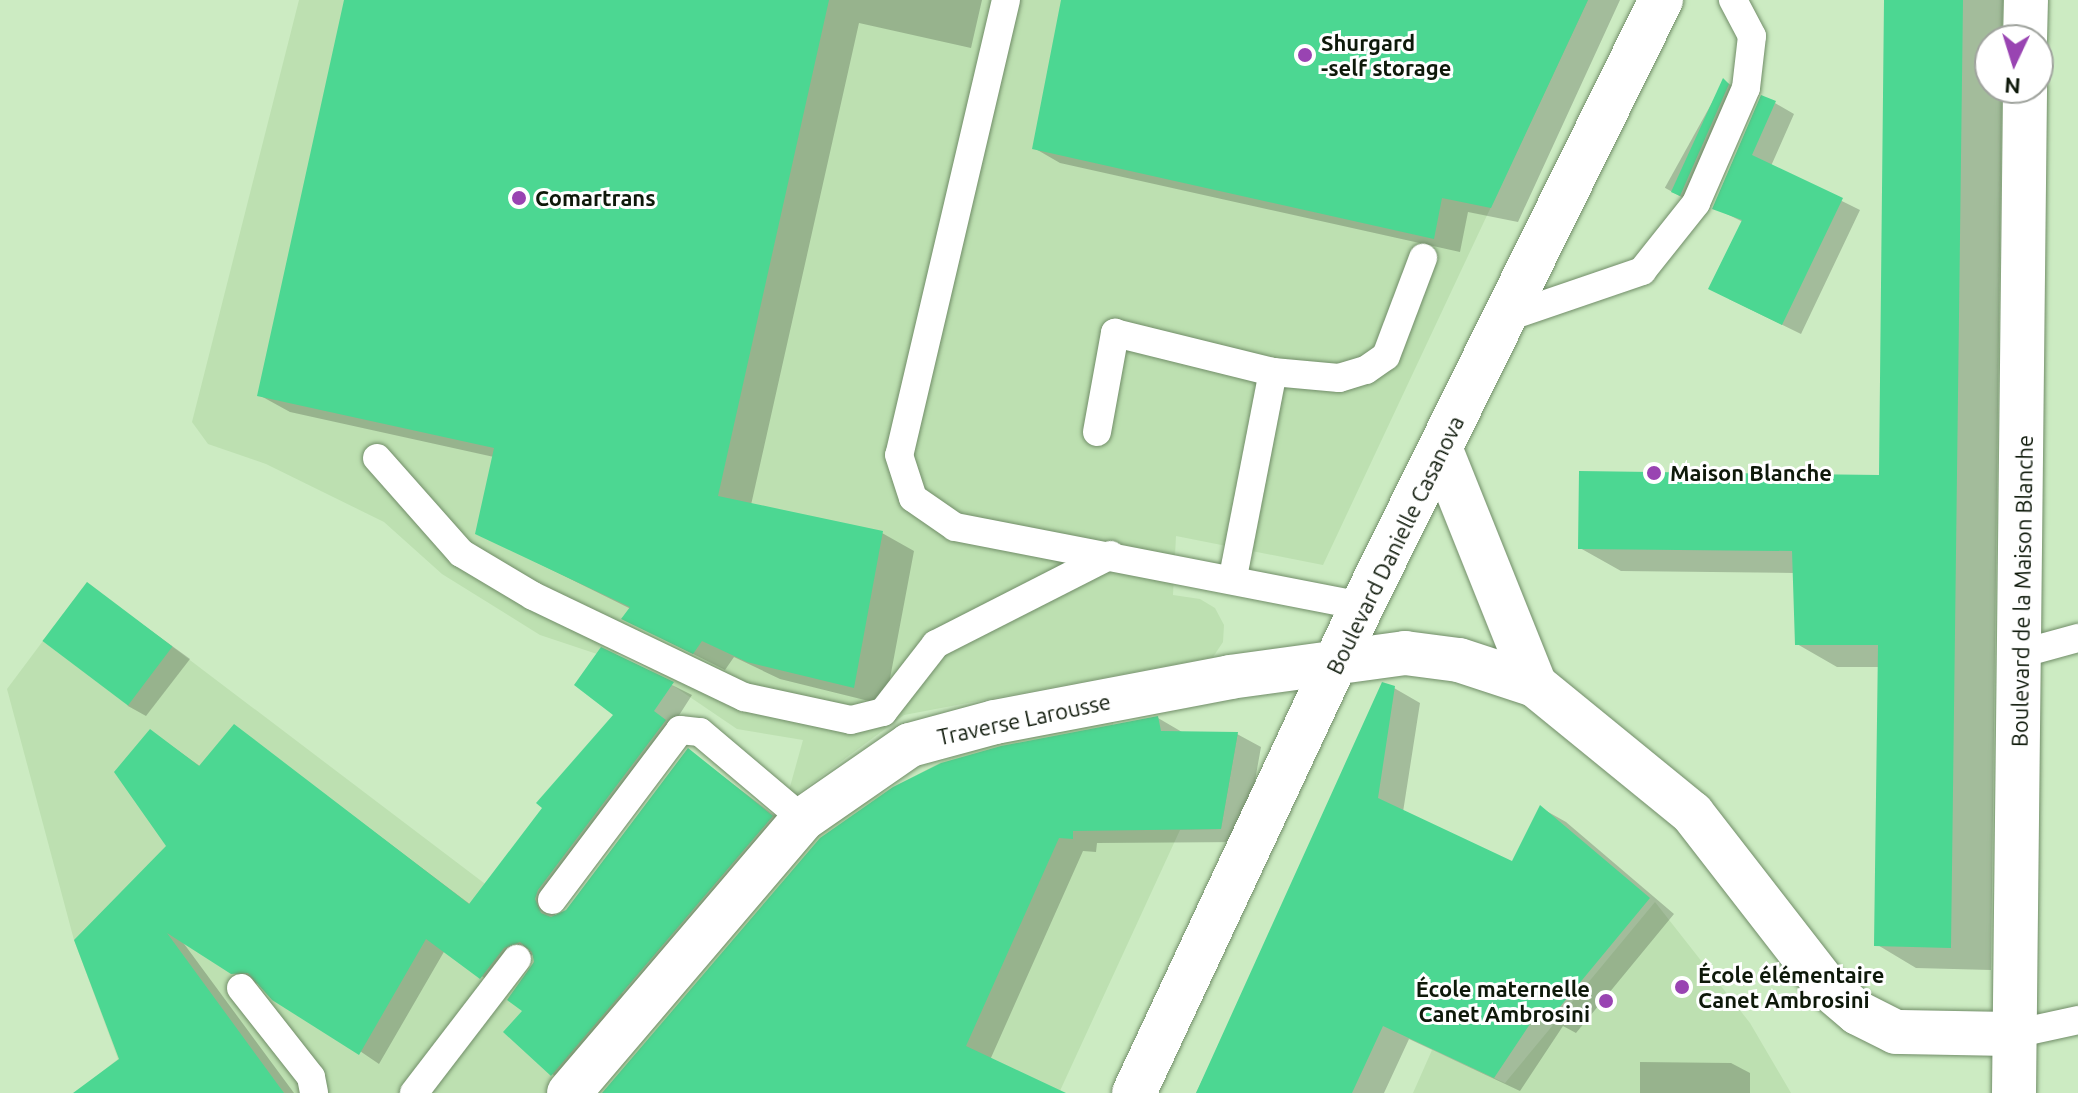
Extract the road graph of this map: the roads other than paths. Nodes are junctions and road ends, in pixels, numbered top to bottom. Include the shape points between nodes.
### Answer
1 (1006, 0) edge
2 (1661, 0) edge
3 (1733, 0) edge
4 (2026, 0) edge
5 (2025, 24) edge
6 (2025, 104) edge
7 (1423, 258) dead end
8 (1508, 317) junction
9 (1273, 372) junction
10 (1097, 432) dead end
11 (1441, 450) junction
12 (377, 458) dead end
13 (1111, 555) junction
14 (1233, 577) junction
15 (1362, 606) junction
16 (2078, 638) edge
17 (2023, 653) junction
18 (1337, 662) junction
19 (1535, 685) junction
20 (803, 819) junction
21 (552, 900) dead end
22 (517, 959) dead end
23 (241, 988) dead end
24 (2078, 1020) edge
25 (2014, 1034) junction
26 (314, 1093) edge
27 (414, 1093) edge
28 (569, 1093) edge
29 (1134, 1093) edge
30 (2014, 1093) edge

1 - 13 lane via 899,455 913,498 955,527
2 - 8 street, Boulevard Danielle Casanova
3 - 8 lane via 1752,36 1746,88 1696,203 1642,271
4 - 5 street
6 - 17 street, Boulevard de la Maison Blanche
7 - 9 lane via 1386,356 1366,370 1339,378
8 - 11 street, Boulevard Danielle Casanova
9 - 10 lane via 1115,333
9 - 14 lane
11 - 15 street, Boulevard Danielle Casanova
11 - 19 street
12 - 13 lane via 461,553 533,596 744,697 851,720 883,712 936,644
13 - 14 lane
14 - 15 lane
15 - 18 street, Boulevard Danielle Casanova
16 - 17 lane
17 - 25 street, Boulevard de la Maison Blanche
18 - 19 street, Traverse Larousse via 1405,653 1437,655
18 - 20 street, Traverse Larousse via 995,722 910,745
18 - 29 street, Boulevard Danielle Casanova
19 - 25 street via 1692,813 1826,986 1858,1013 1896,1032
20 - 21 lane via 700,732 680,730
20 - 28 street, Traverse Larousse
22 - 27 lane
23 - 26 lane via 311,1077
24 - 25 lane
25 - 30 street, Boulevard de la Maison Blanche

